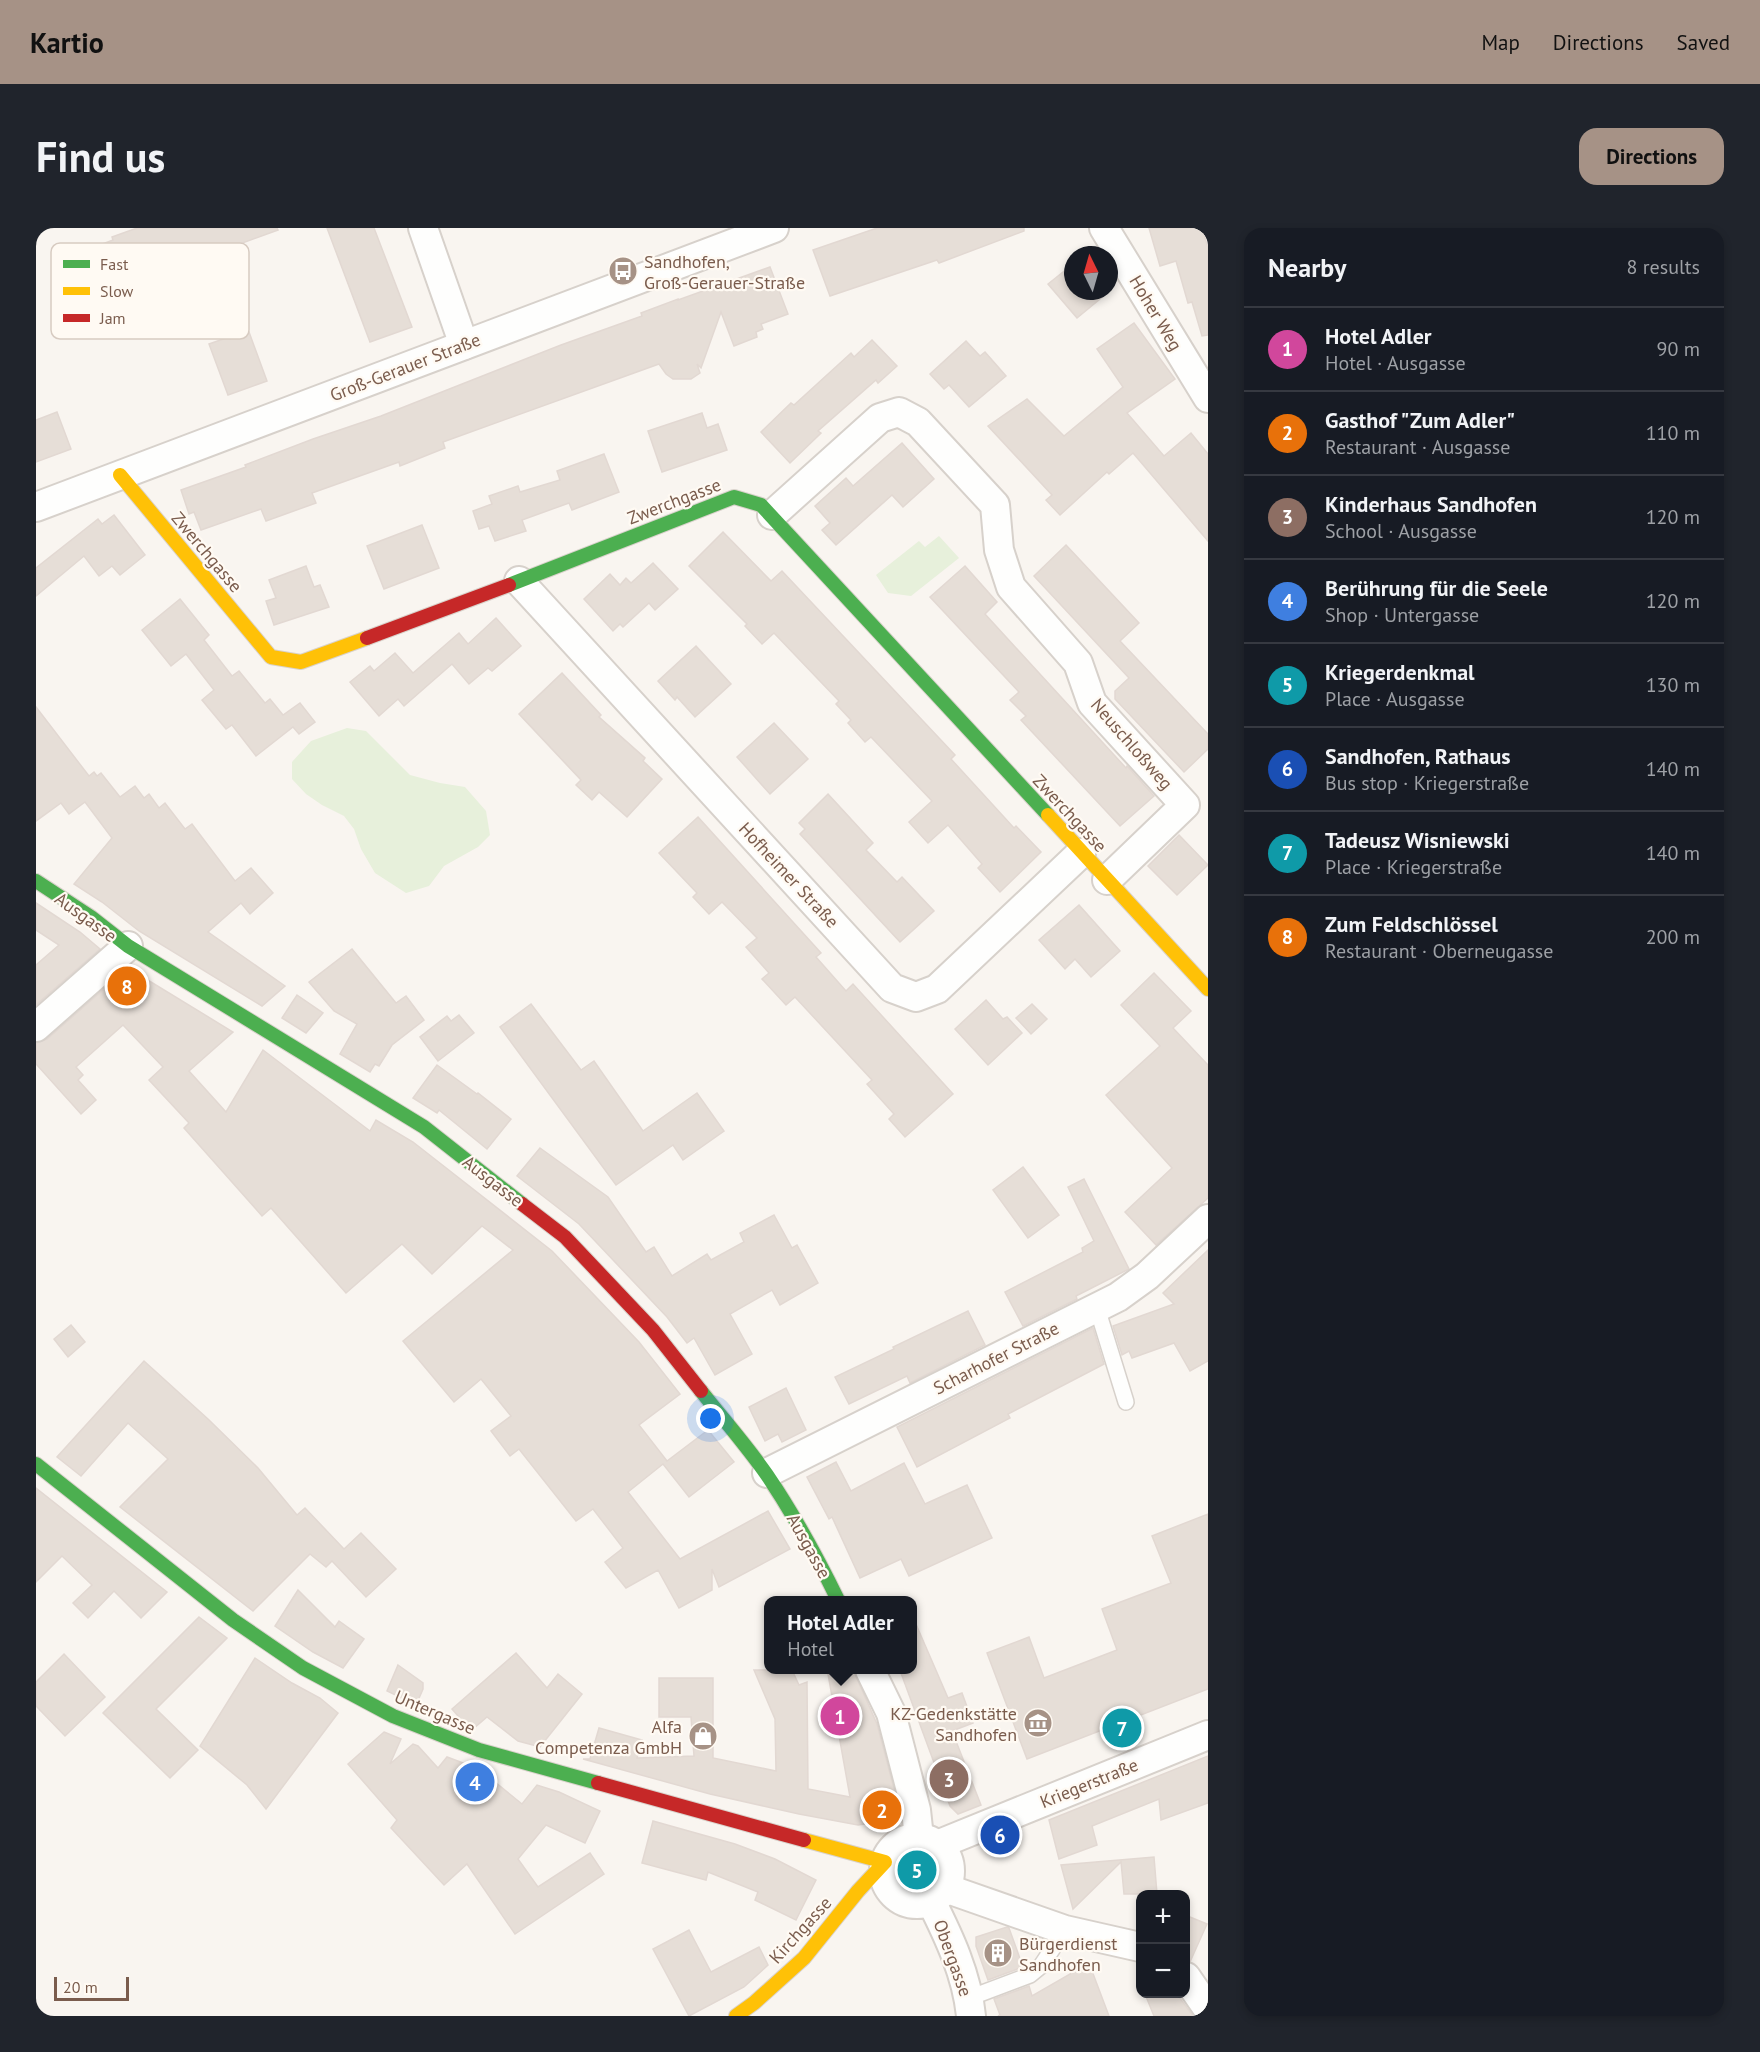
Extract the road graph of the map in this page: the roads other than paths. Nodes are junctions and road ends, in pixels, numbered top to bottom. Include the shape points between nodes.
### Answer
1 (423, 228) edge
2 (774, 228) edge
3 (1104, 228) edge
4 (464, 345) junction
5 (1208, 398) edge
6 (120, 475) junction
7 (36, 507) edge
8 (772, 515) junction
9 (519, 580) junction
10 (1081, 853) junction
11 (1107, 879) junction
12 (36, 881) edge
13 (128, 946) junction
14 (1208, 989) edge
15 (36, 1027) edge
16 (1208, 1219) edge
17 (1097, 1308) junction
18 (1126, 1402) dead end
19 (36, 1464) edge
20 (767, 1473) junction
21 (836, 1596) edge
22 (872, 1674) edge
23 (1208, 1735) edge
24 (928, 1842) junction
25 (885, 1862) junction
26 (938, 1894) junction
27 (1065, 1930) junction
28 (1136, 1946) edge
29 (1190, 1984) edge
30 (970, 2007) edge
31 (1208, 2009) edge
32 (735, 2016) edge

1 - 4 street
2 - 4 street, Groß-Gerauer Straße
3 - 5 street, Hoher Weg
4 - 6 street, Groß-Gerauer Straße
6 - 7 street, Groß-Gerauer Straße
6 - 9 street, Zwerchgasse via 271,657 301,662
8 - 9 street, Zwerchgasse via 761,505 734,497
8 - 10 street, Zwerchgasse
8 - 11 street, Neuschloßweg via 879,418 899,412 918,422 995,505 999,550 1011,587 1078,663 1092,703 1185,805
9 - 10 street, Hofheimer Straße via 892,988 916,998 937,989
10 - 11 street, Zwerchgasse
11 - 14 street, Zwerchgasse
12 - 13 street, Ausgasse
13 - 15 street
13 - 20 street, Ausgasse via 424,1127 566,1237 653,1330
16 - 17 street, Scharhofer Straße via 1147,1276
17 - 18 lane
17 - 20 street, Scharhofer Straße
19 - 25 street, Untergasse via 233,1620 303,1668 393,1716 479,1750
20 - 21 street, Ausgasse
22 - 24 street via 891,1713
23 - 24 street, Kriegerstraße
24 - 25 street via 908,1839 898,1844
24 - 26 street via 944,1852 950,1870
25 - 26 street via 885,1881 896,1896 913,1904
25 - 32 street, Kirchgasse via 804,1958
26 - 27 street
26 - 30 street, Obergasse
27 - 28 street
27 - 30 lane via 1041,1966 1030,1975
29 - 31 street

